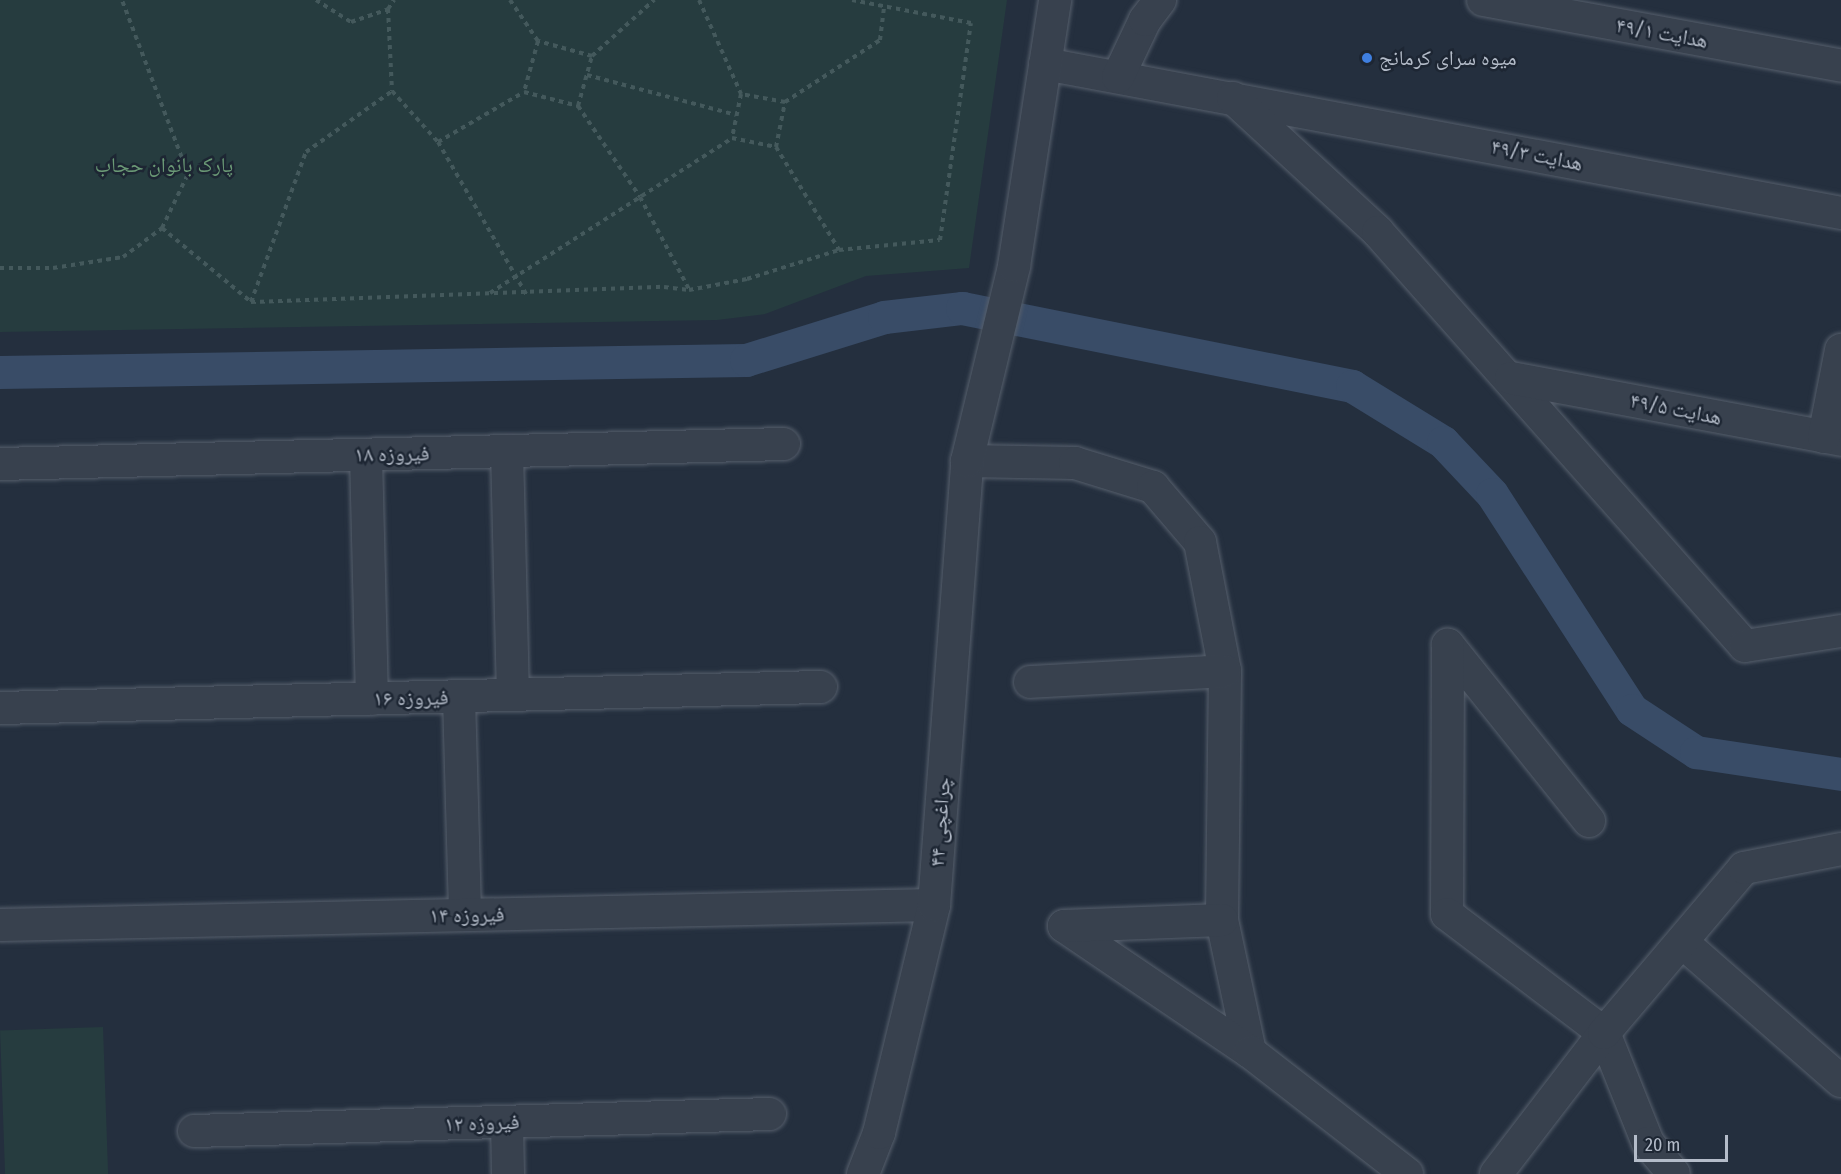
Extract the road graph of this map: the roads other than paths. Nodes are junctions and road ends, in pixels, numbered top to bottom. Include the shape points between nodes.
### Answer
1 (1055, 0) edge
2 (1160, 0) edge
3 (1483, 0) edge
4 (1045, 64) junction
5 (1841, 66) edge
6 (1118, 77) junction
7 (1233, 98) junction
8 (1841, 213) edge
9 (1841, 350) edge
10 (1511, 378) junction
11 (1833, 439) edge
12 (784, 444) dead end
13 (507, 451) junction
14 (366, 455) junction
15 (967, 461) junction
16 (0, 464) edge
17 (1841, 631) edge
18 (1225, 671) junction
19 (1030, 682) dead end
20 (821, 687) dead end
21 (513, 695) junction
22 (459, 697) junction
23 (372, 699) junction
24 (0, 708) edge
25 (1589, 821) dead end
26 (1841, 849) edge
27 (934, 906) junction
28 (465, 915) junction
29 (1222, 920) junction
30 (0, 925) edge
31 (1682, 942) junction
32 (1604, 1033) junction
33 (1250, 1052) junction
34 (1841, 1081) edge
35 (770, 1114) dead end
36 (507, 1122) junction
37 (194, 1131) dead end
38 (508, 1174) edge
39 (863, 1174) edge
40 (1407, 1174) edge
41 (1496, 1174) edge
42 (1674, 1174) edge

1 - 4 street, چراغچی ۴۴
2 - 6 street via 1145,20
3 - 5 street, هدایت ۴۹/۱
4 - 6 street, هدایت ۴۹/۳
4 - 15 street, چراغچی ۴۴ via 1014,266
6 - 7 street, هدایت ۴۹/۳
7 - 8 street, هدایت ۴۹/۳
7 - 10 street via 1378,232
9 - 11 street
10 - 11 street, هدایت ۴۹/۵
10 - 17 street via 1745,646
12 - 13 street, فیروزه ۱۸
13 - 14 street, فیروزه ۱۸
13 - 21 street
14 - 16 street, فیروزه ۱۸
14 - 23 street
15 - 18 street via 1075,463 1153,487 1200,542
15 - 27 street, چراغچی ۴۴
18 - 19 street
18 - 29 street
20 - 21 street, فیروزه ۱۶
21 - 22 street, فیروزه ۱۶
22 - 23 street, فیروزه ۱۶
22 - 28 street
23 - 24 street, فیروزه ۱۶
25 - 32 street via 1448,645 1447,914
26 - 31 street via 1744,868
27 - 28 street, فیروزه ۱۴
27 - 39 street, چراغچی ۴۴ via 879,1133
28 - 30 street, فیروزه ۱۴
29 - 33 street
29 - 33 street via 1064,926
31 - 32 street
31 - 34 street
32 - 41 street
32 - 42 street via 1648,1143
33 - 40 street
35 - 36 street, فیروزه ۱۲
36 - 37 street, فیروزه ۱۲
36 - 38 street

